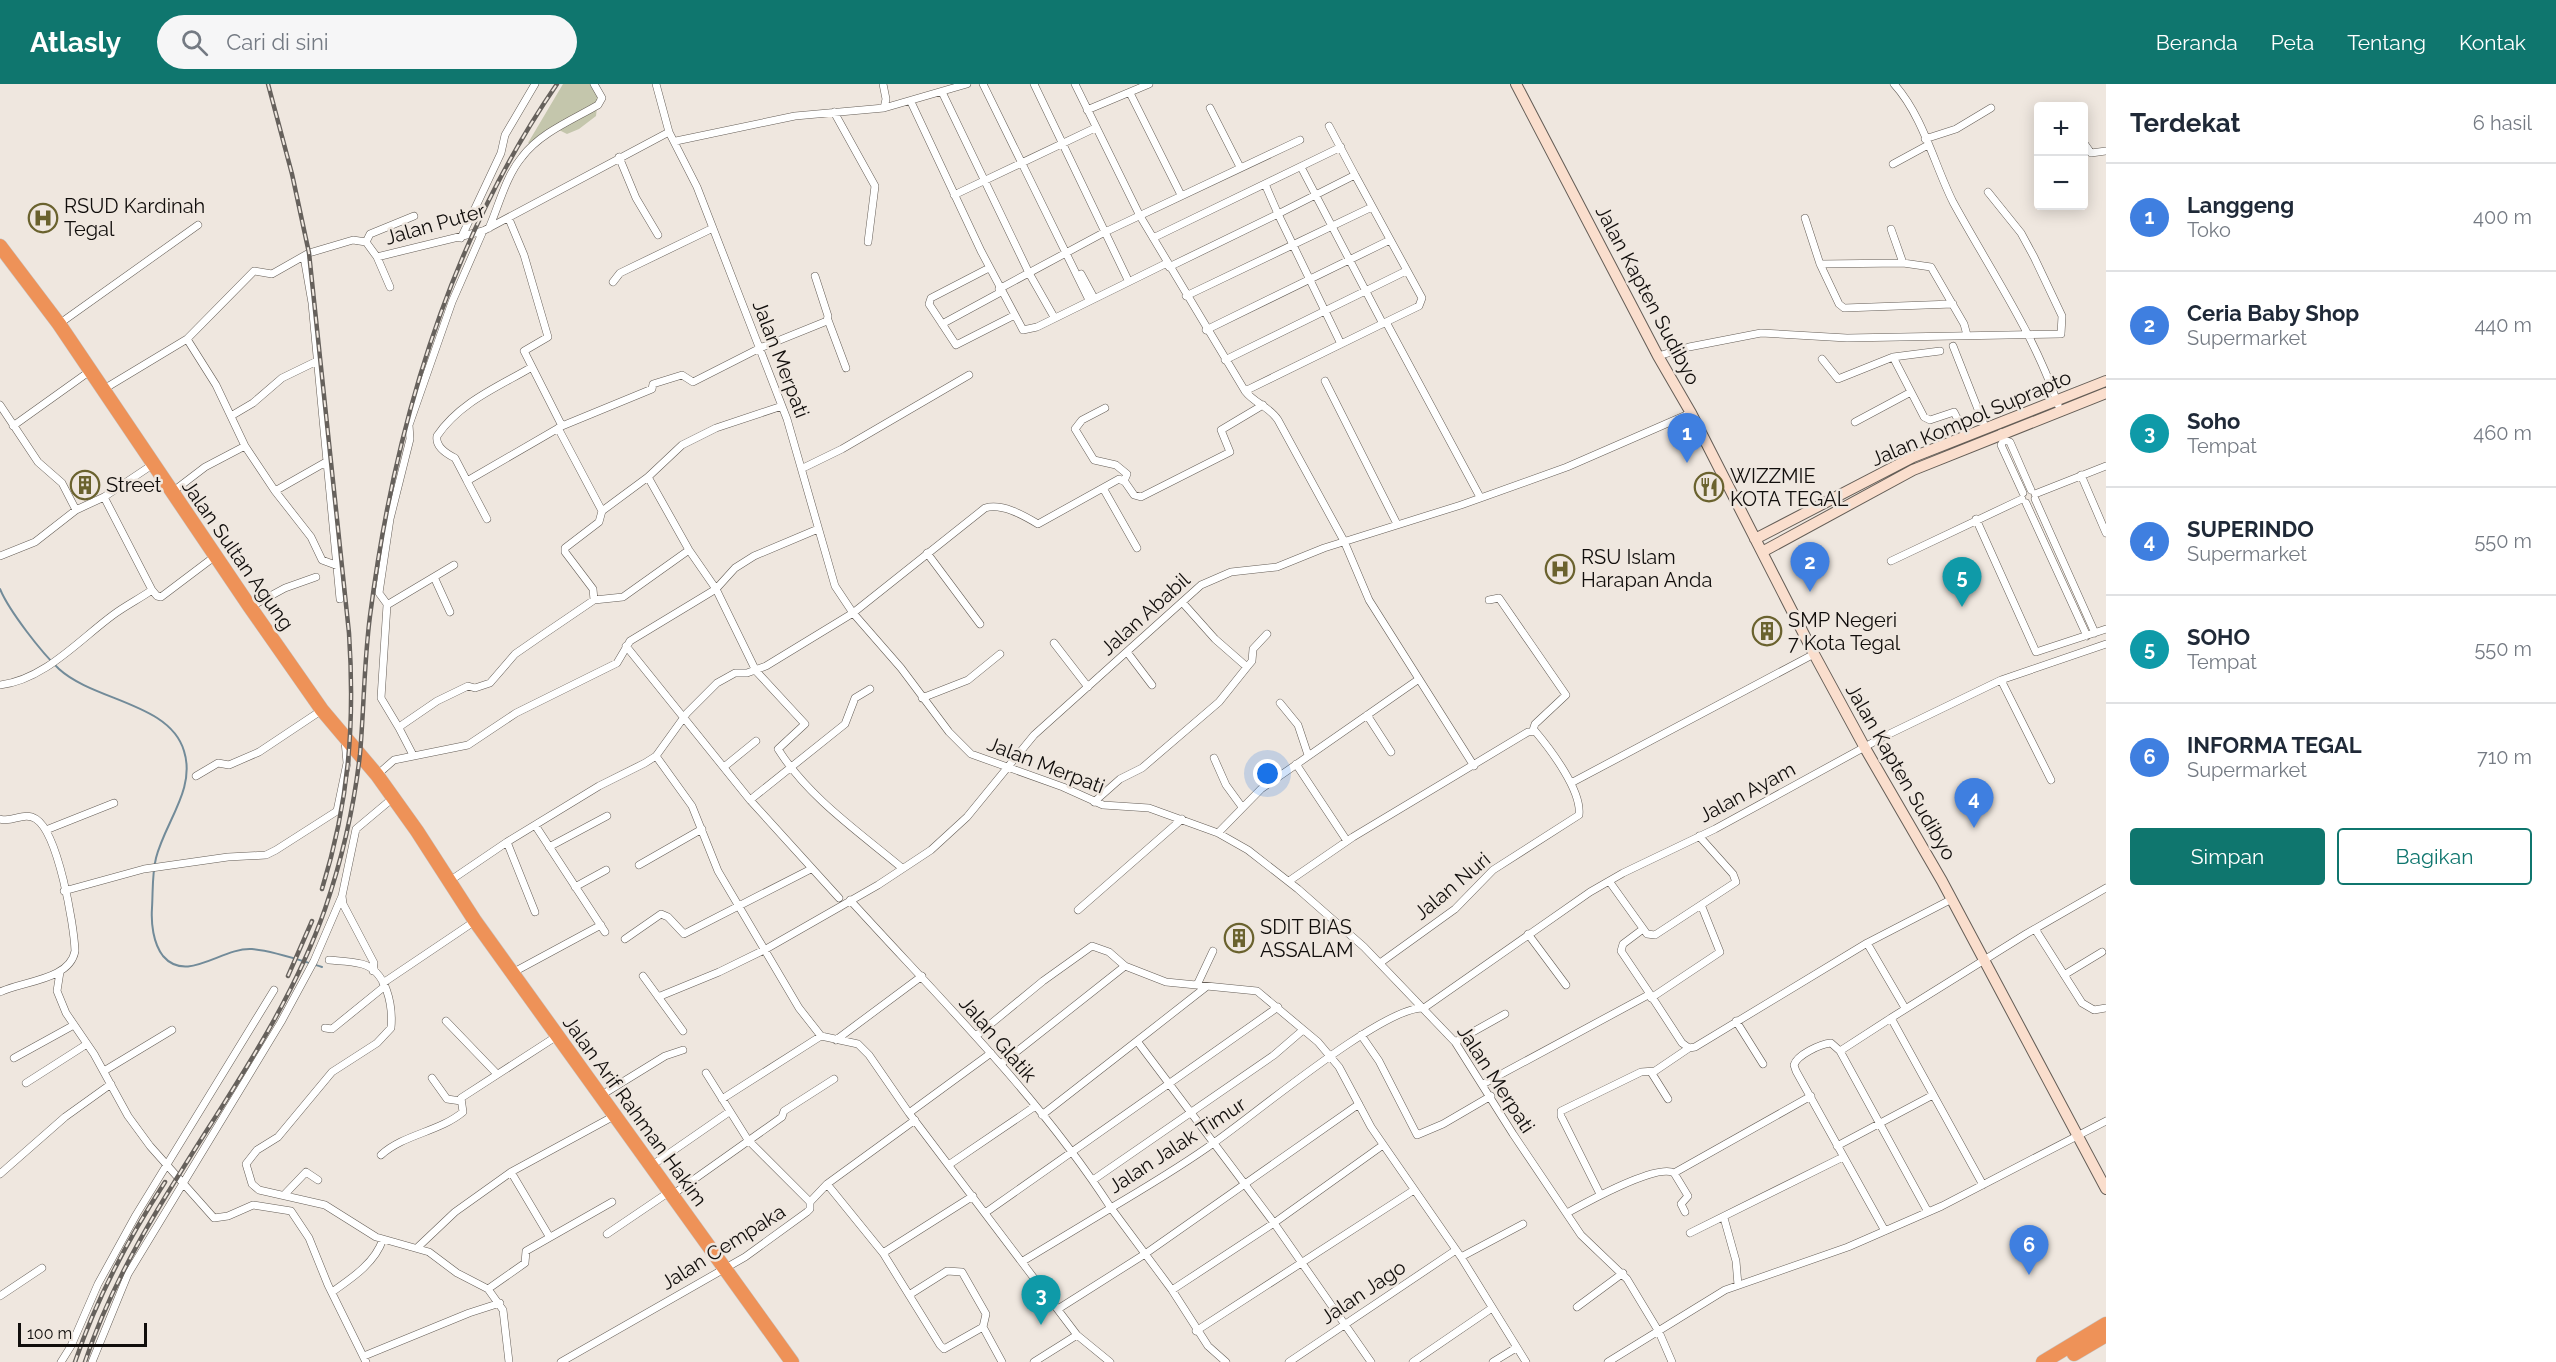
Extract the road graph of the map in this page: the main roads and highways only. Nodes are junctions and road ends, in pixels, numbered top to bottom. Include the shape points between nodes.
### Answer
1 (1516, 84) edge
2 (0, 246) edge
3 (2106, 381) edge
4 (2106, 393) edge
5 (2058, 406) junction
6 (1849, 491) junction
7 (1855, 502) junction
8 (1755, 539) junction
9 (1762, 552) junction
10 (451, 880) joint
11 (2103, 1178) edge
12 (2106, 1189) edge
13 (2106, 1324) edge
14 (2106, 1335) edge
15 (792, 1362) edge
16 (2043, 1362) edge
17 (2060, 1362) edge

1 - 8 main road, Jalan Kapten Sudibyo
2 - 10 highway, Jalan Sultan Agung via 59,324 214,557 322,710 377,775
3 - 5 main road, Jalan Kompol Suprapto
4 - 5 main road, Jalan Kompol Suprapto
5 - 6 main road, Jalan Kompol Suprapto via 1985,427 1913,457
5 - 7 main road, Jalan Kompol Suprapto via 2003,437 1913,470
6 - 7 main road
6 - 8 main road, Jalan Kompol Suprapto
7 - 9 main road, Jalan Kompol Suprapto
8 - 9 main road, Jalan Kapten Sudibyo
9 - 11 main road, Jalan Kapten Sudibyo via 1864,748 1952,899
10 - 15 highway, Jalan Arif Rahman Hakim via 475,921
11 - 12 main road, Jalan Kapten Sudibyo
13 - 16 highway
14 - 17 highway

